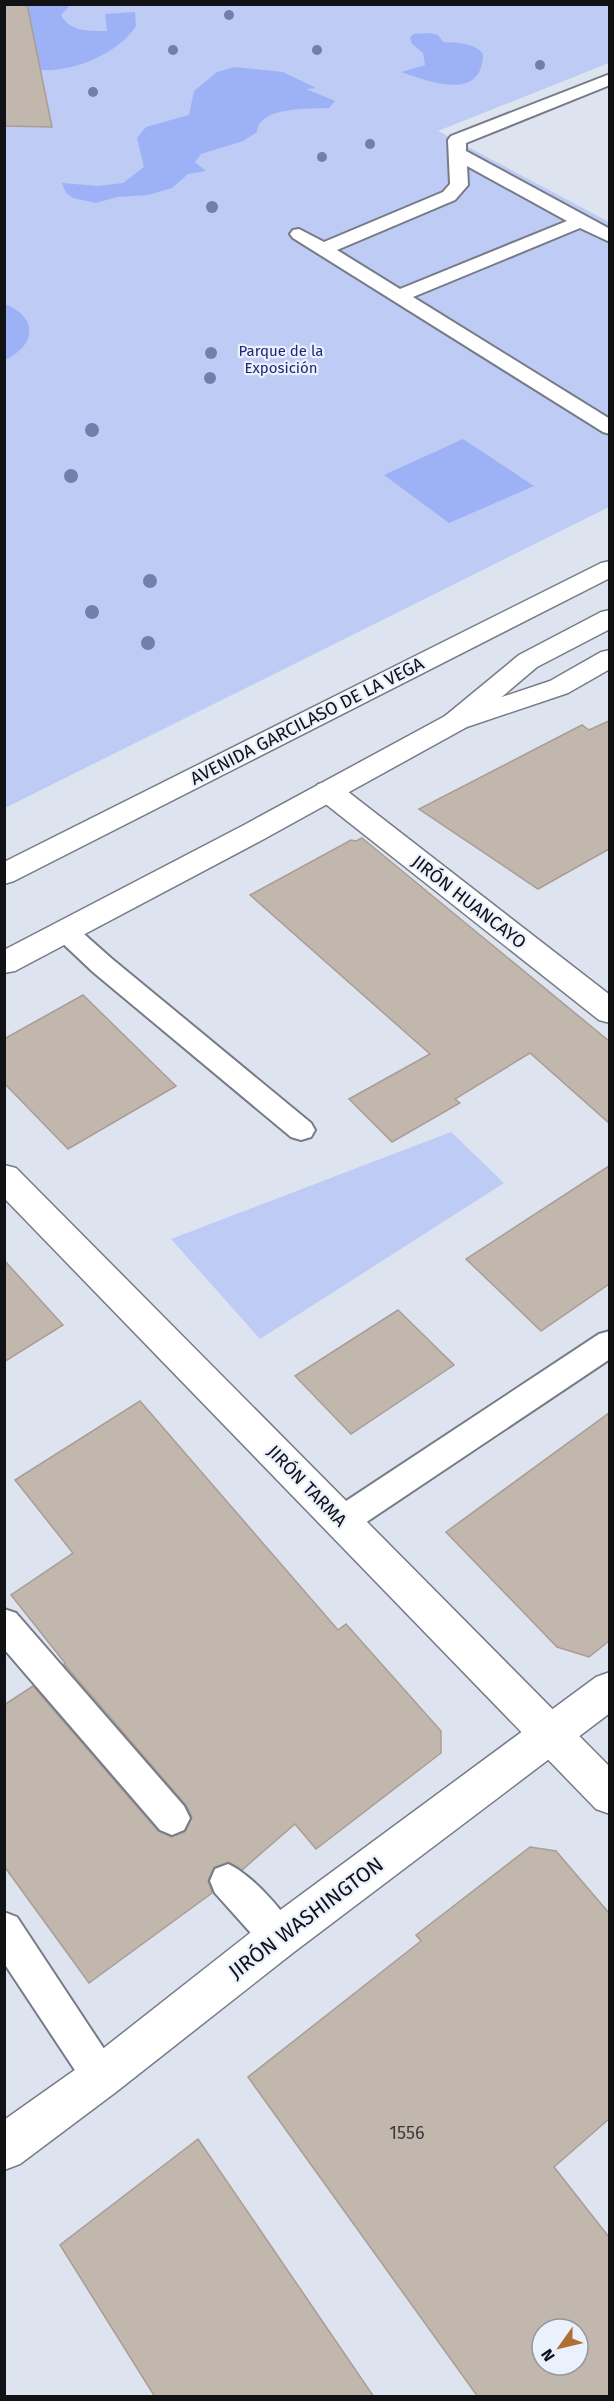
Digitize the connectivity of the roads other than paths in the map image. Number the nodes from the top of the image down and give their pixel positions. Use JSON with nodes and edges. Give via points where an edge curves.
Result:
{"nodes":[{"id":1,"x":609,"y":79,"type":"edge"},
{"id":2,"x":458,"y":154,"type":"junction"},
{"id":3,"x":582,"y":221,"type":"junction"},
{"id":4,"x":299,"y":234,"type":"dead end"},
{"id":5,"x":609,"y":237,"type":"edge"},
{"id":6,"x":323,"y":249,"type":"junction"},
{"id":7,"x":398,"y":296,"type":"junction"},
{"id":8,"x":609,"y":428,"type":"edge"},
{"id":9,"x":609,"y":568,"type":"edge"},
{"id":10,"x":609,"y":618,"type":"edge"},
{"id":11,"x":609,"y":658,"type":"edge"},
{"id":12,"x":456,"y":722,"type":"junction"},
{"id":13,"x":328,"y":791,"type":"junction"},
{"id":14,"x":4,"y":874,"type":"edge"},
{"id":15,"x":66,"y":932,"type":"junction"},
{"id":16,"x":4,"y":963,"type":"edge"},
{"id":17,"x":609,"y":1012,"type":"edge"},
{"id":18,"x":301,"y":1130,"type":"dead end"},
{"id":19,"x":4,"y":1177,"type":"edge"},
{"id":20,"x":609,"y":1343,"type":"edge"},
{"id":21,"x":342,"y":1521,"type":"junction"},
{"id":22,"x":4,"y":1624,"type":"edge"},
{"id":23,"x":609,"y":1690,"type":"edge"},
{"id":24,"x":551,"y":1733,"type":"junction"},
{"id":25,"x":609,"y":1795,"type":"edge"},
{"id":26,"x":172,"y":1818,"type":"dead end"},
{"id":27,"x":228,"y":1881,"type":"dead end"},
{"id":28,"x":4,"y":1930,"type":"edge"},
{"id":29,"x":279,"y":1937,"type":"junction"},
{"id":30,"x":101,"y":2077,"type":"junction"},
{"id":31,"x":4,"y":2148,"type":"edge"}],
"edges":[{"from":1,"to":2,"type":"lane","via":[[458,140]]},
{"from":2,"to":3,"type":"lane"},
{"from":2,"to":6,"type":"lane","via":[[459,185],[449,196]]},
{"from":3,"to":5,"type":"lane"},
{"from":3,"to":7,"type":"lane"},
{"from":4,"to":6,"type":"lane"},
{"from":6,"to":7,"type":"lane"},
{"from":7,"to":8,"type":"lane"},
{"from":9,"to":14,"type":"main road","name":"AVENIDA GARCILASO DE LA VEGA"},
{"from":10,"to":12,"type":"main road","via":[[528,661]]},
{"from":11,"to":12,"type":"main road","via":[[559,687]]},
{"from":12,"to":13,"type":"main road"},
{"from":13,"to":15,"type":"main road"},
{"from":13,"to":17,"type":"main road","name":"JIRÓN HUANCAYO"},
{"from":15,"to":16,"type":"main road"},
{"from":15,"to":18,"type":"lane"},
{"from":19,"to":21,"type":"main road","name":"JIRÓN TARMA"},
{"from":20,"to":21,"type":"lane"},
{"from":21,"to":24,"type":"main road","name":"JIRÓN TARMA"},
{"from":22,"to":26,"type":"lane"},
{"from":23,"to":24,"type":"main road","name":"JIRÓN WASHINGTON"},
{"from":24,"to":25,"type":"main road","name":"JIRÓN TARMA"},
{"from":24,"to":29,"type":"main road","name":"JIRÓN WASHINGTON"},
{"from":27,"to":29,"type":"lane"},
{"from":28,"to":30,"type":"lane"},
{"from":29,"to":30,"type":"main road","name":"JIRÓN WASHINGTON"},
{"from":30,"to":31,"type":"main road","name":"JIRÓN WASHINGTON"}]}
